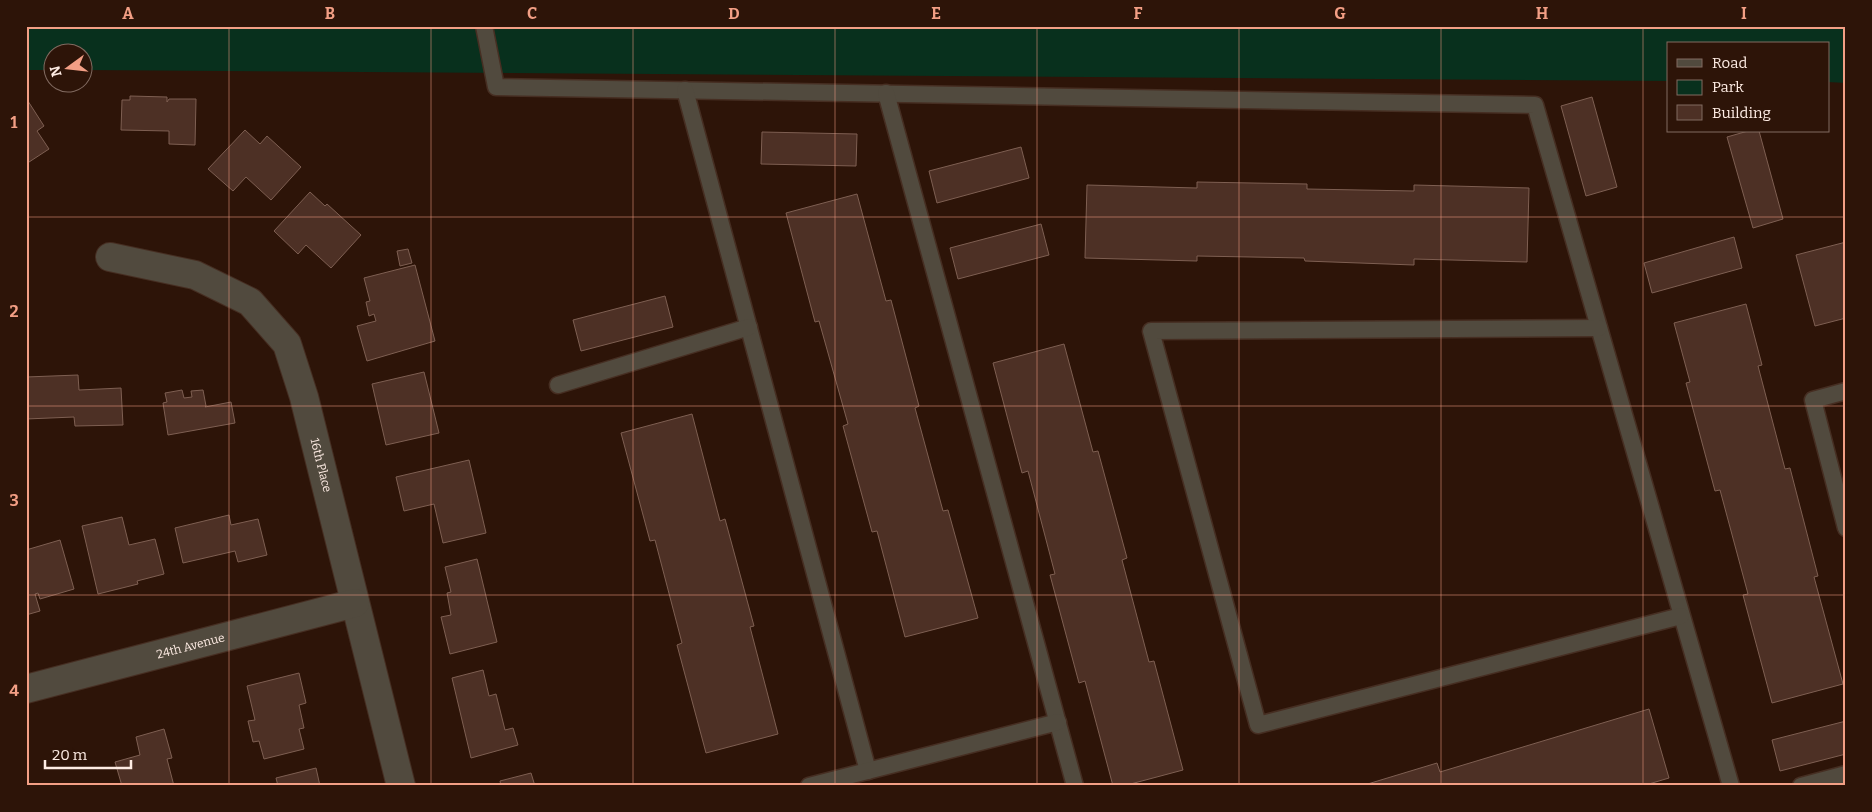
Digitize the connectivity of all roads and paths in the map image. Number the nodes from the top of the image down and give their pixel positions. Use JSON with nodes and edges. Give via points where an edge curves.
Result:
{"nodes":[{"id":1,"x":484,"y":26,"type":"edge"},
{"id":2,"x":685,"y":90,"type":"junction"},
{"id":3,"x":886,"y":93,"type":"junction"},
{"id":4,"x":110,"y":257,"type":"dead end"},
{"id":5,"x":749,"y":327,"type":"junction"},
{"id":6,"x":1599,"y":328,"type":"junction"},
{"id":7,"x":558,"y":385,"type":"dead end"},
{"id":8,"x":1846,"y":391,"type":"edge"},
{"id":9,"x":1846,"y":528,"type":"edge"},
{"id":10,"x":355,"y":603,"type":"junction"},
{"id":11,"x":1681,"y":616,"type":"junction"},
{"id":12,"x":26,"y":689,"type":"edge"},
{"id":13,"x":1058,"y":722,"type":"junction"},
{"id":14,"x":868,"y":770,"type":"junction"},
{"id":15,"x":1846,"y":774,"type":"edge"},
{"id":16,"x":400,"y":786,"type":"edge"},
{"id":17,"x":809,"y":786,"type":"edge"},
{"id":18,"x":1075,"y":786,"type":"edge"},
{"id":19,"x":1731,"y":786,"type":"edge"},
{"id":20,"x":1801,"y":786,"type":"edge"}],
"edges":[{"from":1,"to":2,"type":"lane","via":[[496,86]]},
{"from":2,"to":3,"type":"lane"},
{"from":2,"to":5,"type":"lane"},
{"from":3,"to":6,"type":"lane","via":[[1535,105]]},
{"from":3,"to":13,"type":"lane"},
{"from":4,"to":10,"type":"street","name":"16th Place","via":[[195,275],[250,302],[286,344],[304,397]]},
{"from":5,"to":7,"type":"lane"},
{"from":5,"to":14,"type":"lane"},
{"from":6,"to":11,"type":"lane"},
{"from":6,"to":11,"type":"lane","via":[[1151,331],[1258,725]]},
{"from":8,"to":9,"type":"lane","via":[[1813,400]]},
{"from":10,"to":12,"type":"street","name":"24th Avenue"},
{"from":10,"to":16,"type":"street","name":"16th Place"},
{"from":11,"to":19,"type":"lane"},
{"from":13,"to":14,"type":"lane"},
{"from":13,"to":18,"type":"lane"},
{"from":14,"to":17,"type":"lane"},
{"from":15,"to":20,"type":"lane"}]}
